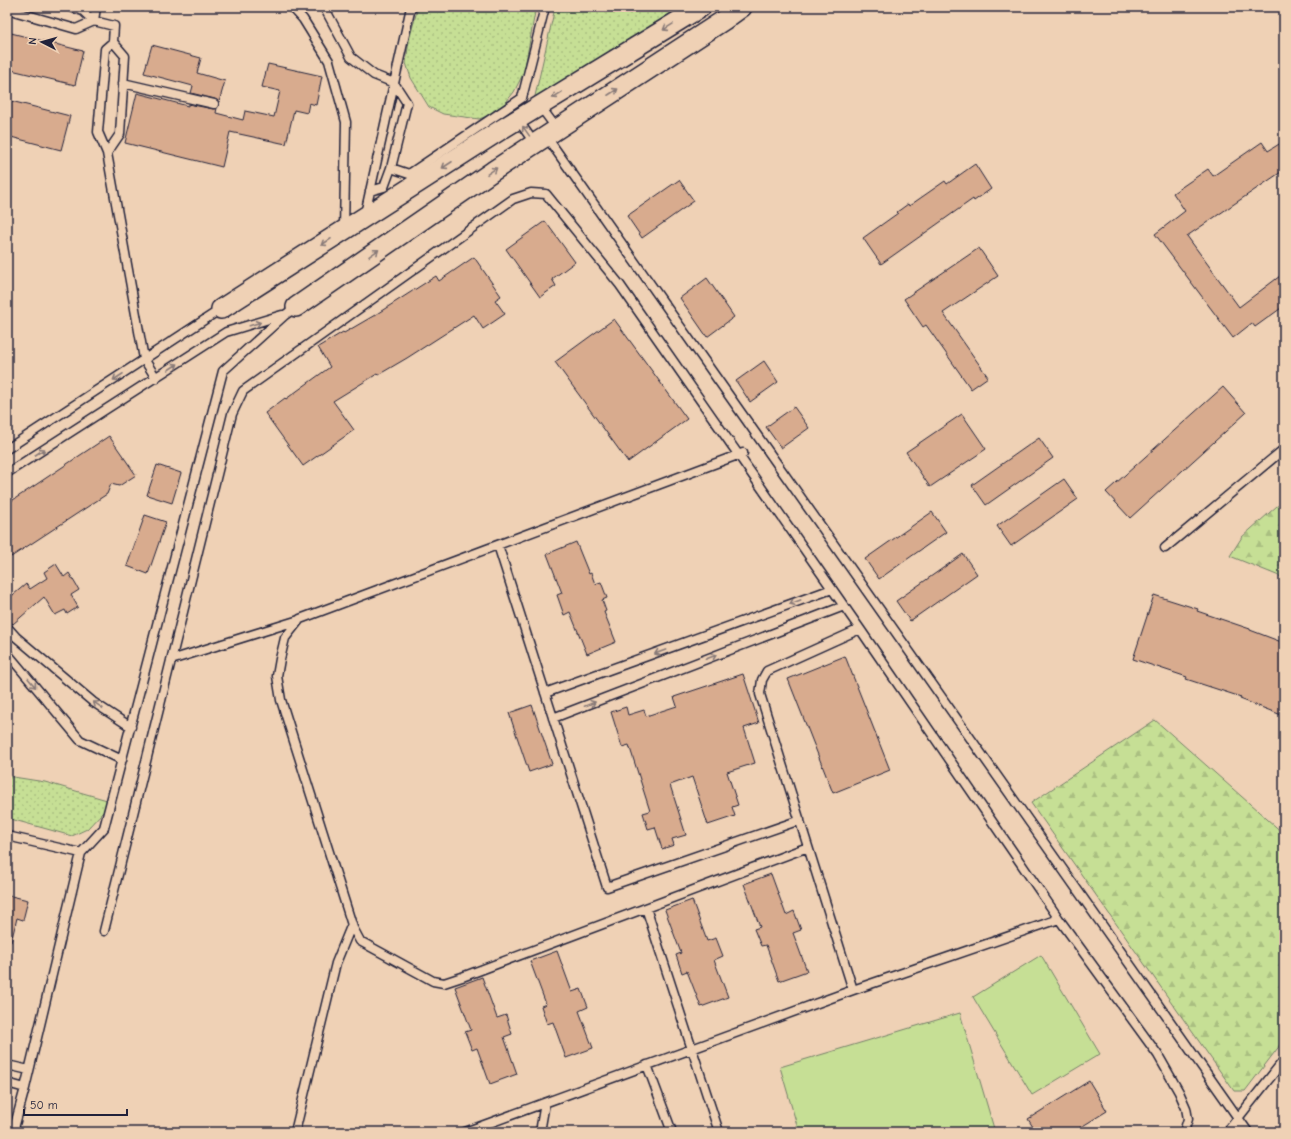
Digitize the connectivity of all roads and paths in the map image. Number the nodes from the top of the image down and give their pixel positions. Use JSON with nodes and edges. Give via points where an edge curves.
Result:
{"nodes":[{"id":1,"x":9,"y":7,"type":"edge"},
{"id":2,"x":70,"y":7,"type":"edge"},
{"id":3,"x":96,"y":7,"type":"edge"},
{"id":4,"x":292,"y":7,"type":"edge"},
{"id":5,"x":324,"y":7,"type":"edge"},
{"id":6,"x":411,"y":7,"type":"edge"},
{"id":7,"x":545,"y":7,"type":"edge"},
{"id":8,"x":701,"y":7,"type":"edge"},
{"id":9,"x":742,"y":7,"type":"edge"},
{"id":10,"x":94,"y":21,"type":"junction"},
{"id":11,"x":113,"y":42,"type":"junction"},
{"id":12,"x":394,"y":83,"type":"junction"},
{"id":13,"x":123,"y":84,"type":"junction"},
{"id":14,"x":214,"y":104,"type":"dead end"},
{"id":15,"x":540,"y":106,"type":"junction"},
{"id":16,"x":518,"y":119,"type":"junction"},
{"id":17,"x":546,"y":136,"type":"junction"},
{"id":18,"x":107,"y":153,"type":"junction"},
{"id":19,"x":391,"y":168,"type":"junction"},
{"id":20,"x":370,"y":191,"type":"junction"},
{"id":21,"x":365,"y":217,"type":"junction"},
{"id":22,"x":344,"y":230,"type":"junction"},
{"id":23,"x":221,"y":309,"type":"joint"},
{"id":24,"x":290,"y":311,"type":"junction"},
{"id":25,"x":144,"y":359,"type":"junction"},
{"id":26,"x":156,"y":378,"type":"junction"},
{"id":27,"x":7,"y":449,"type":"edge"},
{"id":28,"x":1284,"y":449,"type":"edge"},
{"id":29,"x":741,"y":454,"type":"junction"},
{"id":30,"x":7,"y":473,"type":"edge"},
{"id":31,"x":498,"y":545,"type":"junction"},
{"id":32,"x":1165,"y":548,"type":"dead end"},
{"id":33,"x":832,"y":589,"type":"junction"},
{"id":34,"x":844,"y":606,"type":"junction"},
{"id":35,"x":300,"y":619,"type":"junction"},
{"id":36,"x":7,"y":626,"type":"edge"},
{"id":37,"x":860,"y":629,"type":"junction"},
{"id":38,"x":7,"y":653,"type":"edge"},
{"id":39,"x":171,"y":660,"type":"junction"},
{"id":40,"x":545,"y":693,"type":"junction"},
{"id":41,"x":554,"y":718,"type":"junction"},
{"id":42,"x":130,"y":727,"type":"junction"},
{"id":43,"x":122,"y":760,"type":"junction"},
{"id":44,"x":800,"y":820,"type":"junction"},
{"id":45,"x":7,"y":836,"type":"edge"},
{"id":46,"x":808,"y":847,"type":"junction"},
{"id":47,"x":81,"y":853,"type":"junction"},
{"id":48,"x":646,"y":908,"type":"junction"},
{"id":49,"x":1059,"y":919,"type":"junction"},
{"id":50,"x":352,"y":924,"type":"junction"},
{"id":51,"x":104,"y":931,"type":"dead end"},
{"id":52,"x":853,"y":990,"type":"junction"},
{"id":53,"x":692,"y":1048,"type":"junction"},
{"id":54,"x":1284,"y":1060,"type":"edge"},
{"id":55,"x":7,"y":1065,"type":"edge"},
{"id":56,"x":647,"y":1065,"type":"junction"},
{"id":57,"x":29,"y":1070,"type":"junction"},
{"id":58,"x":7,"y":1083,"type":"edge"},
{"id":59,"x":25,"y":1088,"type":"junction"},
{"id":60,"x":545,"y":1102,"type":"junction"},
{"id":61,"x":1238,"y":1118,"type":"junction"},
{"id":62,"x":14,"y":1132,"type":"edge"},
{"id":63,"x":295,"y":1132,"type":"edge"},
{"id":64,"x":465,"y":1132,"type":"edge"},
{"id":65,"x":540,"y":1132,"type":"edge"},
{"id":66,"x":672,"y":1132,"type":"edge"},
{"id":67,"x":719,"y":1132,"type":"edge"},
{"id":68,"x":1184,"y":1132,"type":"edge"},
{"id":69,"x":1227,"y":1132,"type":"edge"},
{"id":70,"x":1237,"y":1132,"type":"edge"},
{"id":71,"x":1248,"y":1132,"type":"edge"}],
"edges":[{"from":1,"to":10,"type":"lane","via":[[10,10],[76,29]]},
{"from":2,"to":10,"type":"lane","via":[[83,11]]},
{"from":3,"to":10,"type":"lane"},
{"from":4,"to":22,"type":"lane","via":[[303,19],[329,61],[346,122]]},
{"from":5,"to":12,"type":"lane","via":[[350,57],[374,76]]},
{"from":6,"to":12,"type":"lane"},
{"from":7,"to":19,"type":"lane","via":[[522,98],[409,174]]},
{"from":8,"to":15,"type":"street","one_way":true},
{"from":17,"to":9,"type":"street","one_way":true},
{"from":10,"to":11,"type":"lane","via":[[114,26]]},
{"from":11,"to":13,"type":"lane","via":[[125,56]]},
{"from":11,"to":18,"type":"lane","via":[[105,49],[98,132]]},
{"from":12,"to":19,"type":"lane","via":[[407,103]]},
{"from":12,"to":20,"type":"lane"},
{"from":13,"to":14,"type":"lane"},
{"from":13,"to":18,"type":"lane","via":[[120,134]]},
{"from":15,"to":16,"type":"street"},
{"from":15,"to":17,"type":"lane"},
{"from":17,"to":16,"type":"lane","one_way":true},
{"from":16,"to":21,"type":"street","one_way":true},
{"from":24,"to":17,"type":"street","one_way":true},
{"from":17,"to":61,"type":"lane"},
{"from":18,"to":25,"type":"lane"},
{"from":19,"to":20,"type":"lane","via":[[384,188]]},
{"from":20,"to":21,"type":"lane"},
{"from":21,"to":22,"type":"street"},
{"from":22,"to":23,"type":"street","one_way":true},
{"from":23,"to":25,"type":"lane"},
{"from":26,"to":24,"type":"lane","one_way":true,"via":[[226,332]]},
{"from":24,"to":42,"type":"lane","via":[[223,371]]},
{"from":25,"to":26,"type":"lane"},
{"from":25,"to":27,"type":"lane","one_way":true},
{"from":30,"to":26,"type":"lane","one_way":true},
{"from":28,"to":32,"type":"lane"},
{"from":29,"to":31,"type":"lane"},
{"from":29,"to":33,"type":"lane"},
{"from":29,"to":39,"type":"lane","via":[[620,285],[546,194],[531,193],[513,199],[243,391],[232,414]]},
{"from":31,"to":35,"type":"lane"},
{"from":31,"to":40,"type":"lane"},
{"from":33,"to":34,"type":"lane"},
{"from":33,"to":40,"type":"lane","one_way":true},
{"from":34,"to":37,"type":"lane"},
{"from":41,"to":34,"type":"lane","one_way":true},
{"from":35,"to":39,"type":"lane"},
{"from":35,"to":50,"type":"lane","via":[[285,638],[277,676],[281,700]]},
{"from":42,"to":36,"type":"lane","one_way":true,"via":[[94,702],[16,637]]},
{"from":37,"to":44,"type":"lane","via":[[767,671],[762,680],[760,694]]},
{"from":37,"to":49,"type":"lane"},
{"from":38,"to":43,"type":"lane","one_way":true,"via":[[80,740]]},
{"from":39,"to":51,"type":"lane"},
{"from":40,"to":41,"type":"lane"},
{"from":41,"to":44,"type":"lane","via":[[608,887]]},
{"from":42,"to":43,"type":"lane"},
{"from":43,"to":47,"type":"lane","via":[[104,828]]},
{"from":44,"to":46,"type":"lane"},
{"from":45,"to":47,"type":"lane"},
{"from":46,"to":48,"type":"lane"},
{"from":46,"to":52,"type":"lane"},
{"from":47,"to":57,"type":"lane"},
{"from":48,"to":50,"type":"lane","via":[[444,983],[433,981],[360,941]]},
{"from":48,"to":53,"type":"lane"},
{"from":49,"to":52,"type":"lane"},
{"from":49,"to":68,"type":"lane","via":[[1162,1061],[1186,1108],[1188,1119]]},
{"from":50,"to":63,"type":"lane","via":[[336,963]]},
{"from":52,"to":53,"type":"lane"},
{"from":53,"to":56,"type":"lane"},
{"from":53,"to":67,"type":"lane"},
{"from":54,"to":61,"type":"lane"},
{"from":55,"to":57,"type":"lane"},
{"from":56,"to":60,"type":"lane"},
{"from":56,"to":66,"type":"lane"},
{"from":57,"to":59,"type":"lane"},
{"from":58,"to":59,"type":"lane"},
{"from":59,"to":62,"type":"lane"},
{"from":60,"to":64,"type":"lane"},
{"from":60,"to":65,"type":"lane"},
{"from":61,"to":69,"type":"lane"},
{"from":61,"to":70,"type":"lane"},
{"from":61,"to":71,"type":"lane"}]}
